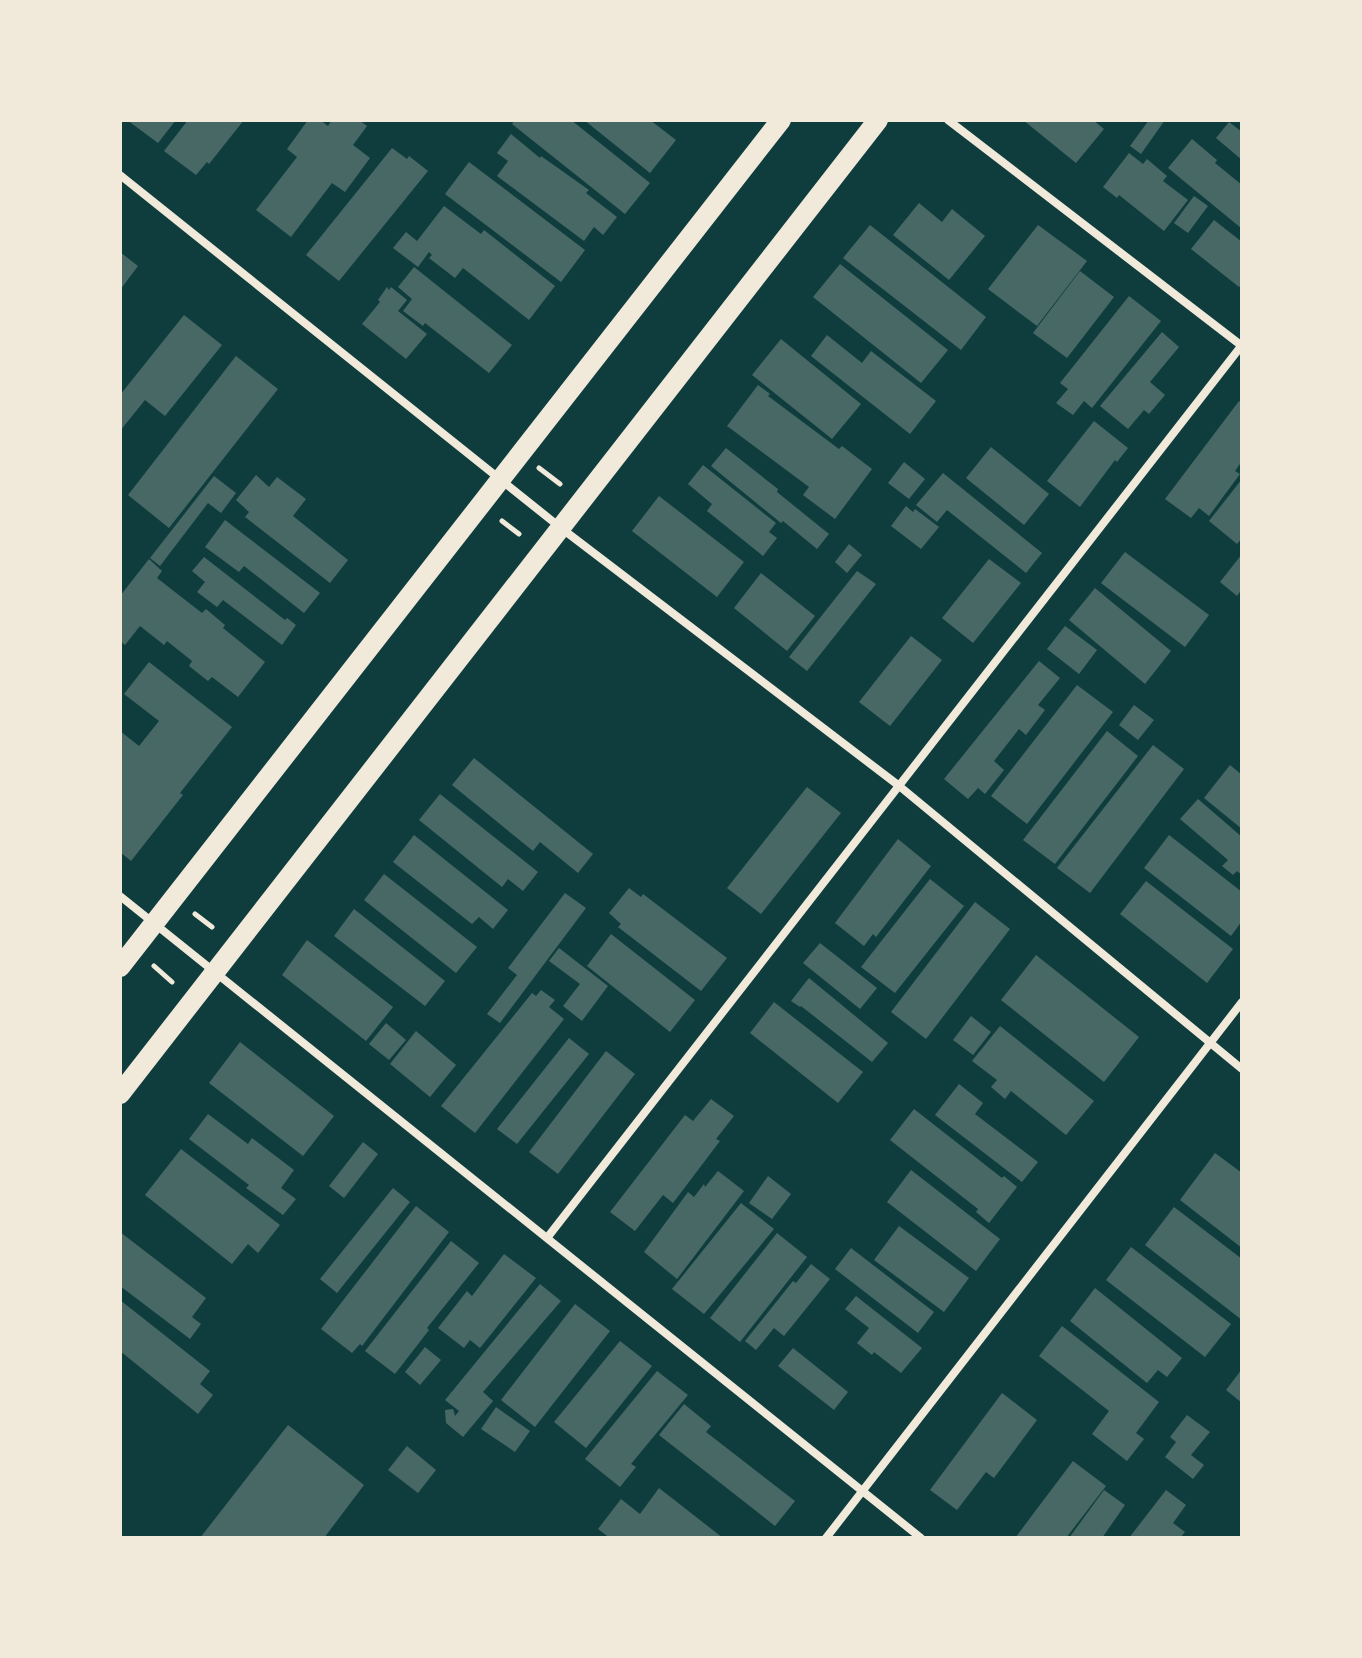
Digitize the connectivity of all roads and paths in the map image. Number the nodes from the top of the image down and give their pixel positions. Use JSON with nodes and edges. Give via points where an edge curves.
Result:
{"nodes":[{"id":1,"x":781,"y":120,"type":"edge"},
{"id":2,"x":878,"y":120,"type":"edge"},
{"id":3,"x":948,"y":120,"type":"edge"},
{"id":4,"x":120,"y":175,"type":"edge"},
{"id":5,"x":1242,"y":345,"type":"edge"},
{"id":6,"x":501,"y":481,"type":"junction"},
{"id":7,"x":492,"y":513,"type":"dead end"},
{"id":8,"x":561,"y":528,"type":"junction"},
{"id":9,"x":519,"y":534,"type":"dead end"},
{"id":10,"x":898,"y":785,"type":"junction"},
{"id":11,"x":120,"y":896,"type":"edge"},
{"id":12,"x":188,"y":908,"type":"dead end"},
{"id":13,"x":155,"y":924,"type":"junction"},
{"id":14,"x":212,"y":927,"type":"dead end"},
{"id":15,"x":147,"y":960,"type":"dead end"},
{"id":16,"x":120,"y":967,"type":"edge"},
{"id":17,"x":215,"y":972,"type":"junction"},
{"id":18,"x":172,"y":982,"type":"dead end"},
{"id":19,"x":1242,"y":1002,"type":"edge"},
{"id":20,"x":1209,"y":1044,"type":"junction"},
{"id":21,"x":1242,"y":1069,"type":"edge"},
{"id":22,"x":120,"y":1094,"type":"edge"},
{"id":23,"x":547,"y":1238,"type":"junction"},
{"id":24,"x":862,"y":1492,"type":"junction"},
{"id":25,"x":826,"y":1538,"type":"edge"},
{"id":26,"x":921,"y":1538,"type":"edge"}],
"edges":[{"from":1,"to":6,"type":"main road"},
{"from":2,"to":8,"type":"main road"},
{"from":3,"to":5,"type":"street"},
{"from":4,"to":6,"type":"street"},
{"from":5,"to":10,"type":"street"},
{"from":6,"to":8,"type":"street"},
{"from":6,"to":13,"type":"main road"},
{"from":7,"to":9,"type":"path"},
{"from":8,"to":10,"type":"street"},
{"from":8,"to":17,"type":"main road"},
{"from":10,"to":20,"type":"street"},
{"from":10,"to":23,"type":"street"},
{"from":11,"to":13,"type":"street"},
{"from":12,"to":14,"type":"path"},
{"from":13,"to":16,"type":"main road"},
{"from":13,"to":17,"type":"street"},
{"from":15,"to":18,"type":"path"},
{"from":17,"to":22,"type":"main road"},
{"from":17,"to":23,"type":"street"},
{"from":19,"to":20,"type":"street"},
{"from":20,"to":21,"type":"street"},
{"from":20,"to":24,"type":"street"},
{"from":23,"to":24,"type":"street"},
{"from":24,"to":25,"type":"street"},
{"from":24,"to":26,"type":"street"}]}
